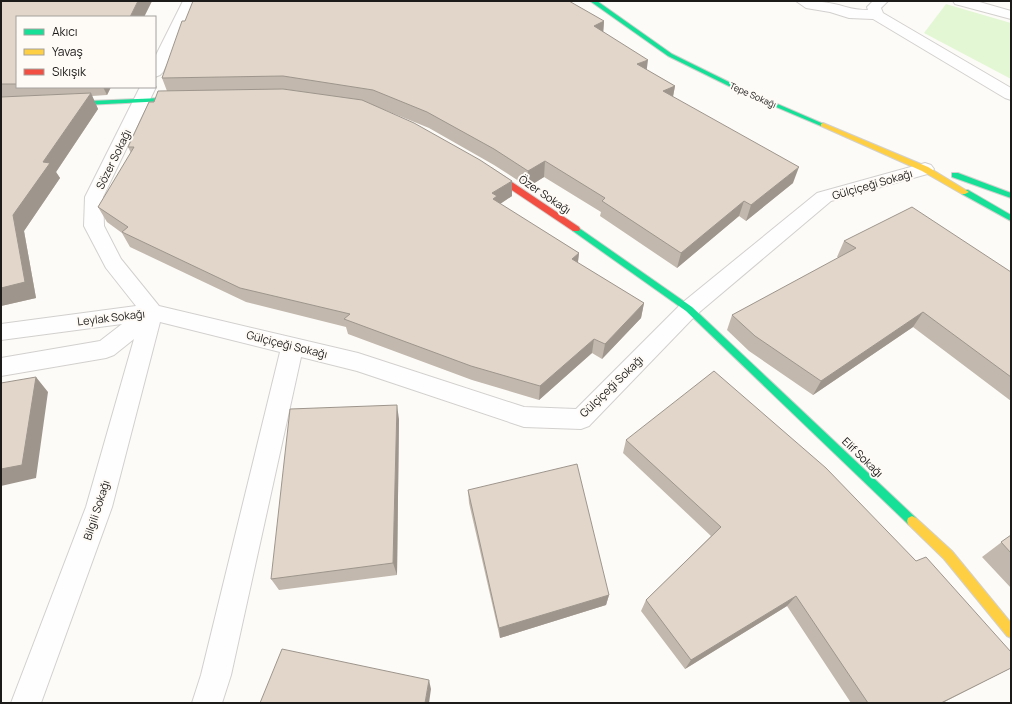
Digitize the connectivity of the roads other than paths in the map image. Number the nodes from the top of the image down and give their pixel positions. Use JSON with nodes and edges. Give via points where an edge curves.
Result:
{"nodes":[{"id":1,"x":190,"y":1,"type":"edge"},
{"id":2,"x":593,"y":1,"type":"edge"},
{"id":3,"x":803,"y":1,"type":"edge"},
{"id":4,"x":960,"y":1,"type":"edge"},
{"id":5,"x":878,"y":8,"type":"edge"},
{"id":6,"x":1011,"y":15,"type":"edge"},
{"id":7,"x":156,"y":70,"type":"edge"},
{"id":8,"x":145,"y":93,"type":"edge"},
{"id":9,"x":1011,"y":95,"type":"edge"},
{"id":10,"x":195,"y":99,"type":"edge"},
{"id":11,"x":56,"y":104,"type":"edge"},
{"id":12,"x":480,"y":166,"type":"edge"},
{"id":13,"x":925,"y":169,"type":"junction"},
{"id":14,"x":1011,"y":196,"type":"edge"},
{"id":15,"x":1011,"y":218,"type":"edge"},
{"id":16,"x":689,"y":309,"type":"junction"},
{"id":17,"x":152,"y":312,"type":"junction"},
{"id":18,"x":1,"y":332,"type":"edge"},
{"id":19,"x":293,"y":345,"type":"junction"},
{"id":20,"x":1,"y":367,"type":"edge"},
{"id":21,"x":1011,"y":632,"type":"edge"},
{"id":22,"x":26,"y":703,"type":"edge"},
{"id":23,"x":207,"y":703,"type":"edge"}],
"edges":[{"from":1,"to":7,"type":"street"},
{"from":2,"to":13,"type":"street","name":"Tepe Sokağı","via":[[677,58],[743,91]]},
{"from":3,"to":5,"type":"street","via":[[850,14]]},
{"from":4,"to":6,"type":"street"},
{"from":5,"to":9,"type":"street"},
{"from":8,"to":10,"type":"street"},
{"from":8,"to":11,"type":"street"},
{"from":8,"to":17,"type":"street","name":"Sözer Sokağı","via":[[94,197],[94,226],[113,262]]},
{"from":12,"to":16,"type":"street","name":"Özer Sokağı","via":[[556,215]]},
{"from":13,"to":14,"type":"street","via":[[961,177]]},
{"from":13,"to":15,"type":"street"},
{"from":13,"to":16,"type":"street","name":"Gülçiçeği Sokağı","via":[[824,197]]},
{"from":16,"to":19,"type":"street","name":"Gülçiçeği Sokağı","via":[[581,419],[524,417],[358,362]]},
{"from":16,"to":21,"type":"street","name":"Elif Sokağı","via":[[948,555]]},
{"from":17,"to":18,"type":"street","name":"Leylak Sokağı"},
{"from":17,"to":19,"type":"street","name":"Gülçiçeği Sokağı"},
{"from":17,"to":20,"type":"street","name":"Leylak Sokağı","via":[[106,349]]},
{"from":17,"to":22,"type":"street","name":"Bilgili Sokağı","via":[[99,507]]},
{"from":19,"to":23,"type":"street"}]}
